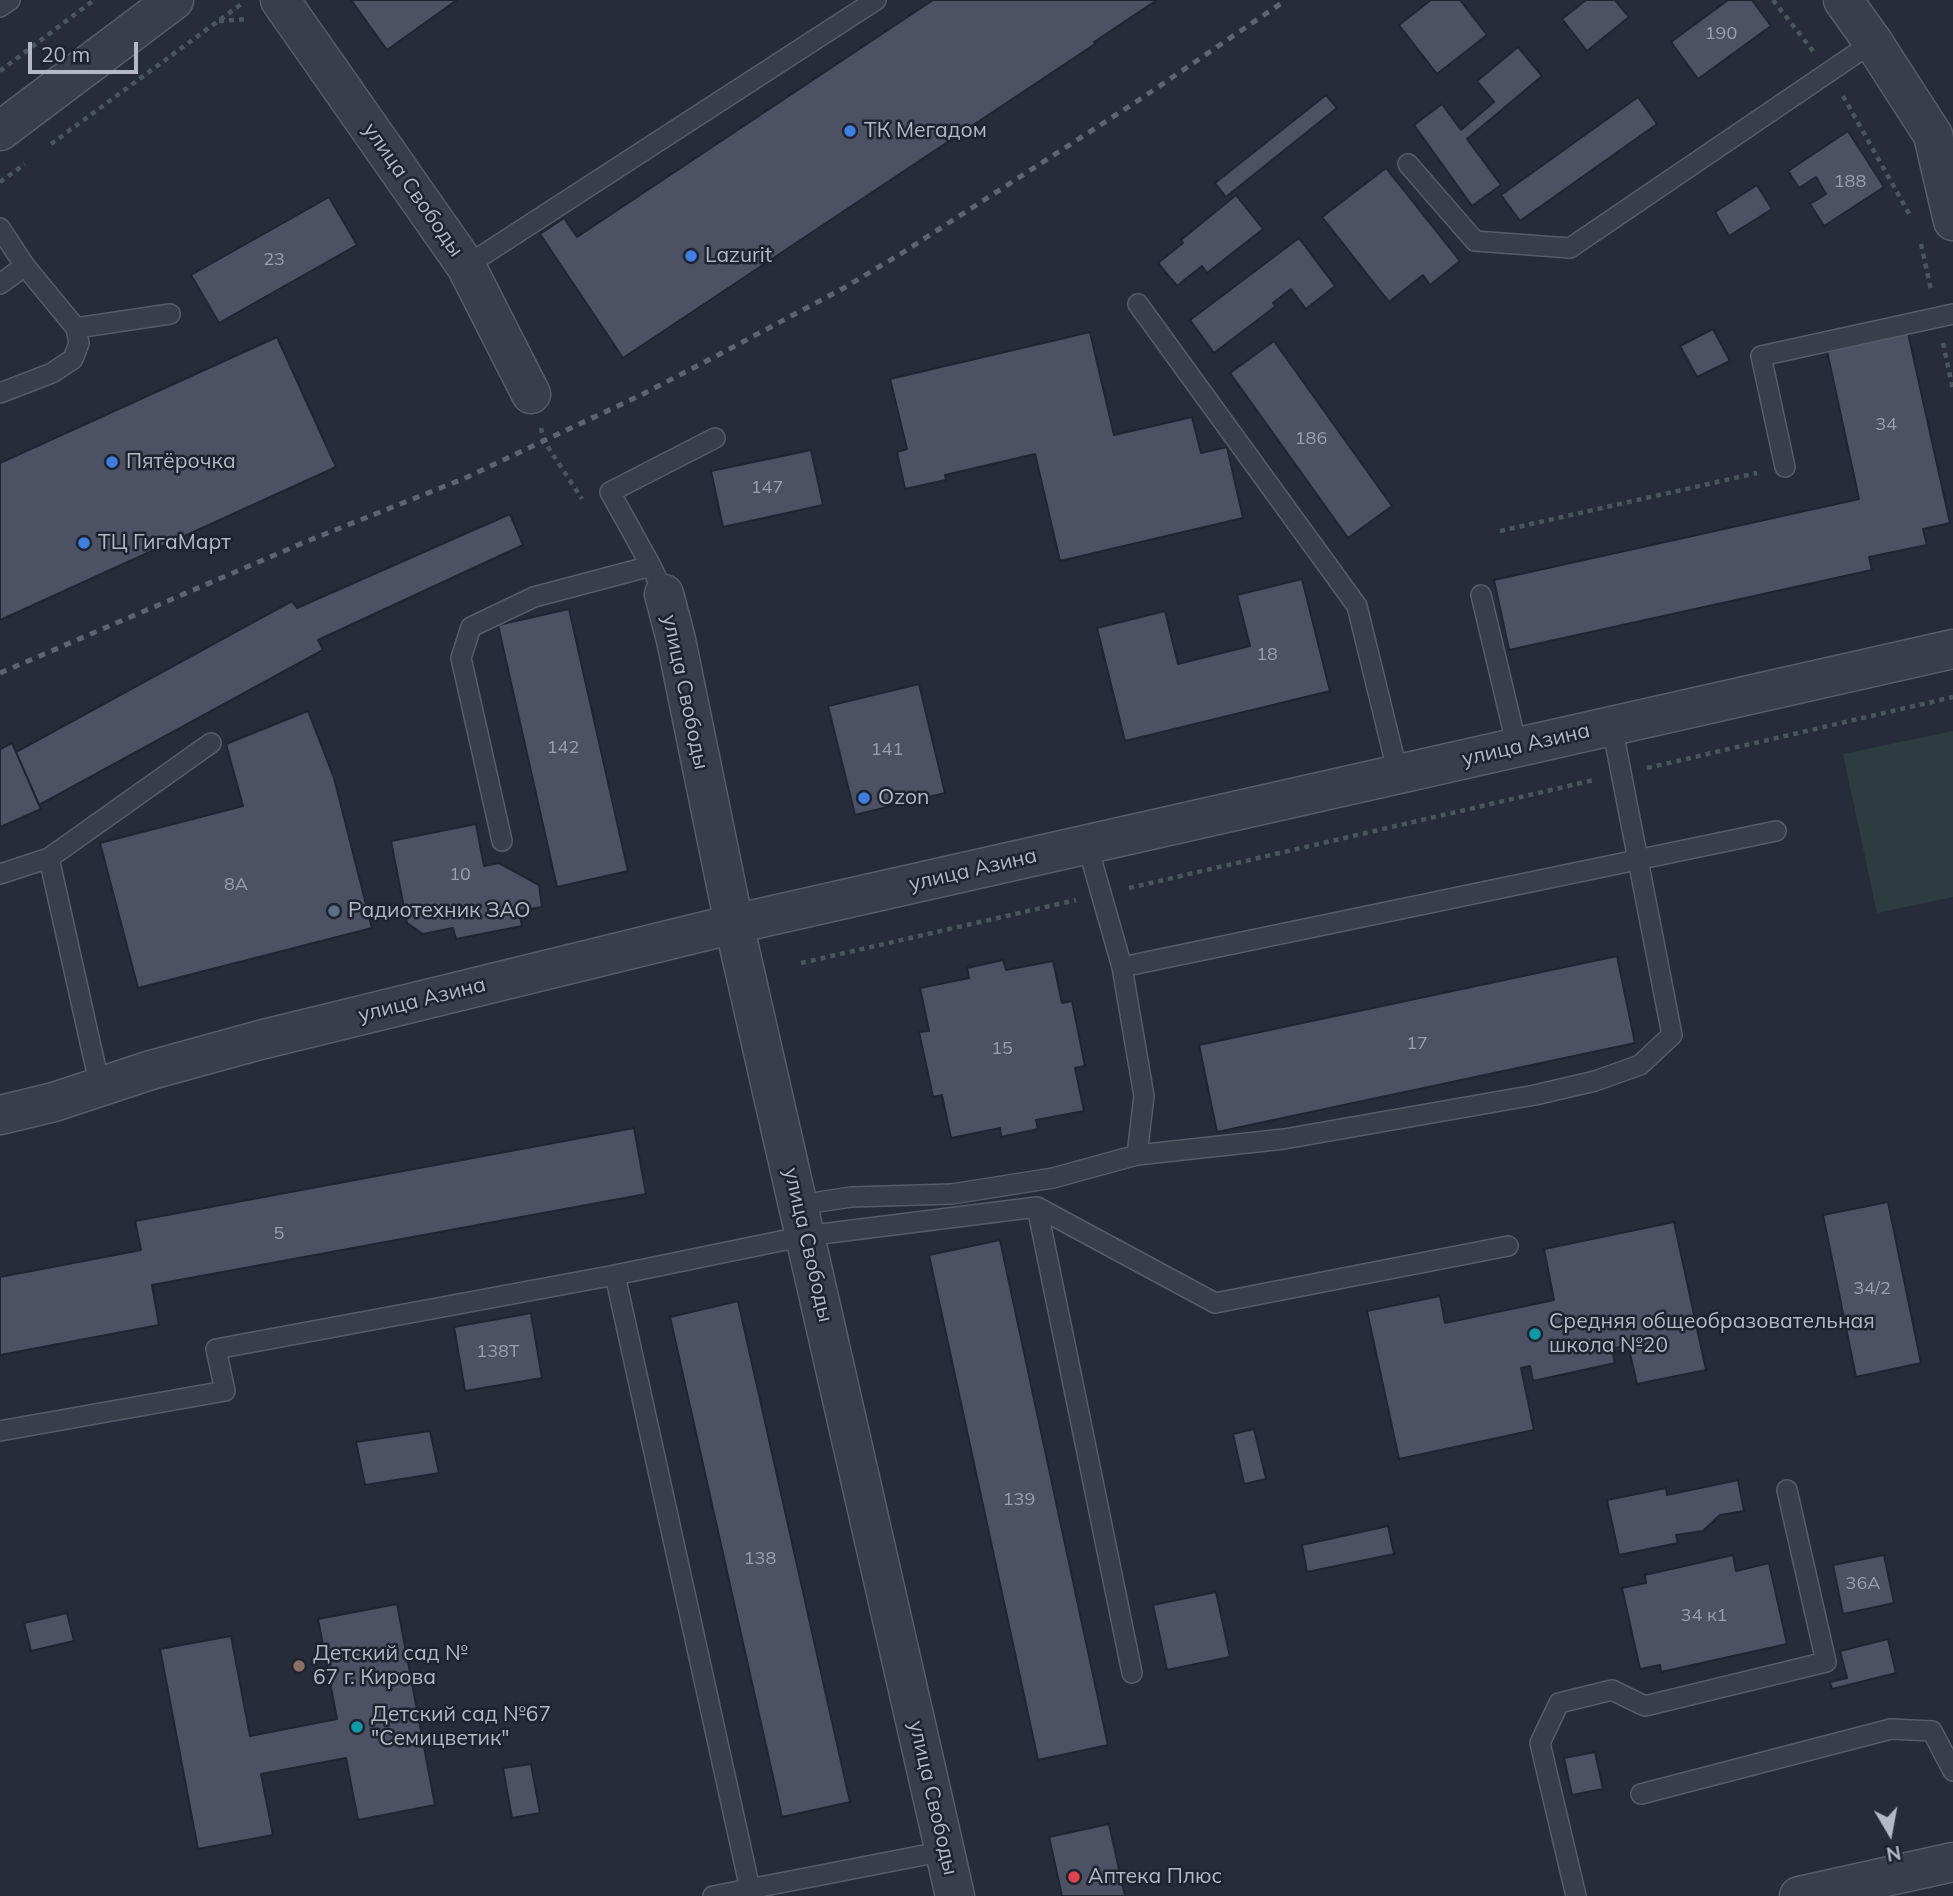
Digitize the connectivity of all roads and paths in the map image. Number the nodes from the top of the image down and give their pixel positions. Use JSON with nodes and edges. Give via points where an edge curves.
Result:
{"nodes":[{"id":1,"x":10,"y":0,"type":"edge"},
{"id":2,"x":94,"y":0,"type":"edge"},
{"id":3,"x":174,"y":0,"type":"edge"},
{"id":4,"x":247,"y":0,"type":"edge"},
{"id":5,"x":280,"y":0,"type":"edge"},
{"id":6,"x":876,"y":0,"type":"edge"},
{"id":7,"x":1773,"y":0,"type":"edge"},
{"id":8,"x":1843,"y":0,"type":"edge"},
{"id":9,"x":0,"y":8,"type":"edge"},
{"id":10,"x":1873,"y":41,"type":"junction"},
{"id":11,"x":0,"y":71,"type":"edge"},
{"id":12,"x":1828,"y":72,"type":"junction"},
{"id":13,"x":0,"y":131,"type":"edge"},
{"id":14,"x":44,"y":150,"type":"dead end"},
{"id":15,"x":33,"y":158,"type":"dead end"},
{"id":16,"x":1408,"y":164,"type":"dead end"},
{"id":17,"x":0,"y":182,"type":"edge"},
{"id":18,"x":1912,"y":219,"type":"dead end"},
{"id":19,"x":1953,"y":222,"type":"edge"},
{"id":20,"x":0,"y":228,"type":"edge"},
{"id":21,"x":1921,"y":243,"type":"dead end"},
{"id":22,"x":25,"y":266,"type":"junction"},
{"id":23,"x":466,"y":266,"type":"junction"},
{"id":24,"x":0,"y":284,"type":"edge"},
{"id":25,"x":1138,"y":304,"type":"dead end"},
{"id":26,"x":170,"y":314,"type":"dead end"},
{"id":27,"x":1945,"y":316,"type":"edge"},
{"id":28,"x":76,"y":328,"type":"junction"},
{"id":29,"x":1953,"y":390,"type":"edge"},
{"id":30,"x":0,"y":393,"type":"edge"},
{"id":31,"x":531,"y":394,"type":"joint"},
{"id":32,"x":715,"y":438,"type":"dead end"},
{"id":33,"x":1785,"y":467,"type":"joint"},
{"id":34,"x":587,"y":506,"type":"dead end"},
{"id":35,"x":1500,"y":531,"type":"dead end"},
{"id":36,"x":657,"y":580,"type":"junction"},
{"id":37,"x":1481,"y":595,"type":"dead end"},
{"id":38,"x":1953,"y":649,"type":"edge"},
{"id":39,"x":1953,"y":697,"type":"edge"},
{"id":40,"x":1612,"y":726,"type":"junction"},
{"id":41,"x":211,"y":743,"type":"dead end"},
{"id":42,"x":1517,"y":747,"type":"junction"},
{"id":43,"x":1398,"y":774,"type":"junction"},
{"id":44,"x":1622,"y":774,"type":"junction"},
{"id":45,"x":1776,"y":831,"type":"dead end"},
{"id":46,"x":502,"y":841,"type":"dead end"},
{"id":47,"x":1087,"y":844,"type":"junction"},
{"id":48,"x":49,"y":858,"type":"junction"},
{"id":49,"x":1639,"y":859,"type":"junction"},
{"id":50,"x":0,"y":874,"type":"edge"},
{"id":51,"x":1102,"y":894,"type":"junction"},
{"id":52,"x":734,"y":924,"type":"junction"},
{"id":53,"x":801,"y":963,"type":"dead end"},
{"id":54,"x":1122,"y":967,"type":"junction"},
{"id":55,"x":100,"y":1087,"type":"junction"},
{"id":56,"x":0,"y":1115,"type":"edge"},
{"id":57,"x":1137,"y":1155,"type":"junction"},
{"id":58,"x":1037,"y":1207,"type":"junction"},
{"id":59,"x":802,"y":1221,"type":"junction"},
{"id":60,"x":1508,"y":1246,"type":"dead end"},
{"id":61,"x":615,"y":1275,"type":"junction"},
{"id":62,"x":0,"y":1431,"type":"edge"},
{"id":63,"x":1787,"y":1490,"type":"dead end"},
{"id":64,"x":1132,"y":1673,"type":"dead end"},
{"id":65,"x":1953,"y":1771,"type":"edge"},
{"id":66,"x":1641,"y":1794,"type":"dead end"},
{"id":67,"x":945,"y":1851,"type":"junction"},
{"id":68,"x":1953,"y":1862,"type":"edge"},
{"id":69,"x":750,"y":1889,"type":"junction"},
{"id":70,"x":713,"y":1896,"type":"edge"},
{"id":71,"x":956,"y":1896,"type":"edge"},
{"id":72,"x":1576,"y":1896,"type":"edge"},
{"id":73,"x":1799,"y":1896,"type":"edge"}],
"edges":[{"from":1,"to":9,"type":"lane"},
{"from":2,"to":11,"type":"path"},
{"from":3,"to":13,"type":"street"},
{"from":4,"to":14,"type":"path"},
{"from":5,"to":23,"type":"street","name":"улица Свободы"},
{"from":6,"to":23,"type":"lane"},
{"from":7,"to":12,"type":"path"},
{"from":8,"to":10,"type":"street"},
{"from":10,"to":12,"type":"lane"},
{"from":10,"to":19,"type":"street","via":[[1933,135]]},
{"from":12,"to":16,"type":"lane","via":[[1570,248],[1475,241]]},
{"from":12,"to":18,"type":"path"},
{"from":15,"to":17,"type":"path"},
{"from":20,"to":22,"type":"lane"},
{"from":21,"to":27,"type":"path"},
{"from":22,"to":24,"type":"lane"},
{"from":22,"to":28,"type":"lane"},
{"from":23,"to":31,"type":"street","name":"улица Свободы"},
{"from":25,"to":43,"type":"lane","via":[[1357,606]]},
{"from":26,"to":28,"type":"lane"},
{"from":27,"to":29,"type":"path"},
{"from":27,"to":33,"type":"lane","via":[[1761,356]]},
{"from":28,"to":30,"type":"lane","via":[[79,343],[73,359],[52,373]]},
{"from":31,"to":34,"type":"path","via":[[544,441]]},
{"from":32,"to":36,"type":"lane","via":[[610,492]]},
{"from":33,"to":35,"type":"path"},
{"from":36,"to":46,"type":"lane","via":[[534,597],[471,627],[461,658]]},
{"from":36,"to":52,"type":"street","name":"улица Свободы","via":[[676,640]]},
{"from":37,"to":42,"type":"lane"},
{"from":38,"to":40,"type":"street","name":"улица Азина"},
{"from":39,"to":44,"type":"path"},
{"from":40,"to":42,"type":"street","name":"улица Азина"},
{"from":40,"to":44,"type":"lane"},
{"from":41,"to":48,"type":"lane"},
{"from":42,"to":43,"type":"street","name":"улица Азина"},
{"from":43,"to":47,"type":"street","name":"улица Азина"},
{"from":44,"to":49,"type":"lane"},
{"from":44,"to":51,"type":"path"},
{"from":45,"to":49,"type":"lane"},
{"from":47,"to":51,"type":"lane"},
{"from":47,"to":52,"type":"street","name":"улица Азина"},
{"from":48,"to":50,"type":"lane"},
{"from":48,"to":55,"type":"lane"},
{"from":49,"to":54,"type":"lane"},
{"from":49,"to":57,"type":"lane","via":[[1672,1035],[1640,1065],[1595,1082],[1535,1095],[1284,1139]]},
{"from":51,"to":53,"type":"path"},
{"from":51,"to":54,"type":"lane"},
{"from":52,"to":55,"type":"street","name":"улица Азина","via":[[260,1040]]},
{"from":52,"to":59,"type":"street","name":"улица Свободы"},
{"from":54,"to":57,"type":"lane","via":[[1144,1096]]},
{"from":55,"to":56,"type":"street","name":"улица Азина"},
{"from":57,"to":59,"type":"lane","via":[[1053,1178],[952,1194],[851,1197]]},
{"from":58,"to":59,"type":"lane"},
{"from":58,"to":60,"type":"lane","via":[[1215,1303]]},
{"from":58,"to":64,"type":"lane"},
{"from":59,"to":61,"type":"lane"},
{"from":59,"to":67,"type":"street","name":"улица Свободы"},
{"from":61,"to":62,"type":"lane","via":[[216,1349],[225,1391]]},
{"from":61,"to":69,"type":"lane"},
{"from":63,"to":72,"type":"lane","via":[[1826,1662],[1645,1706],[1612,1690],[1559,1703],[1540,1743]]},
{"from":65,"to":66,"type":"lane","via":[[1932,1731],[1891,1729]]},
{"from":67,"to":69,"type":"lane"},
{"from":67,"to":71,"type":"street","name":"улица Свободы"},
{"from":68,"to":73,"type":"street"},
{"from":69,"to":70,"type":"lane"}]}
